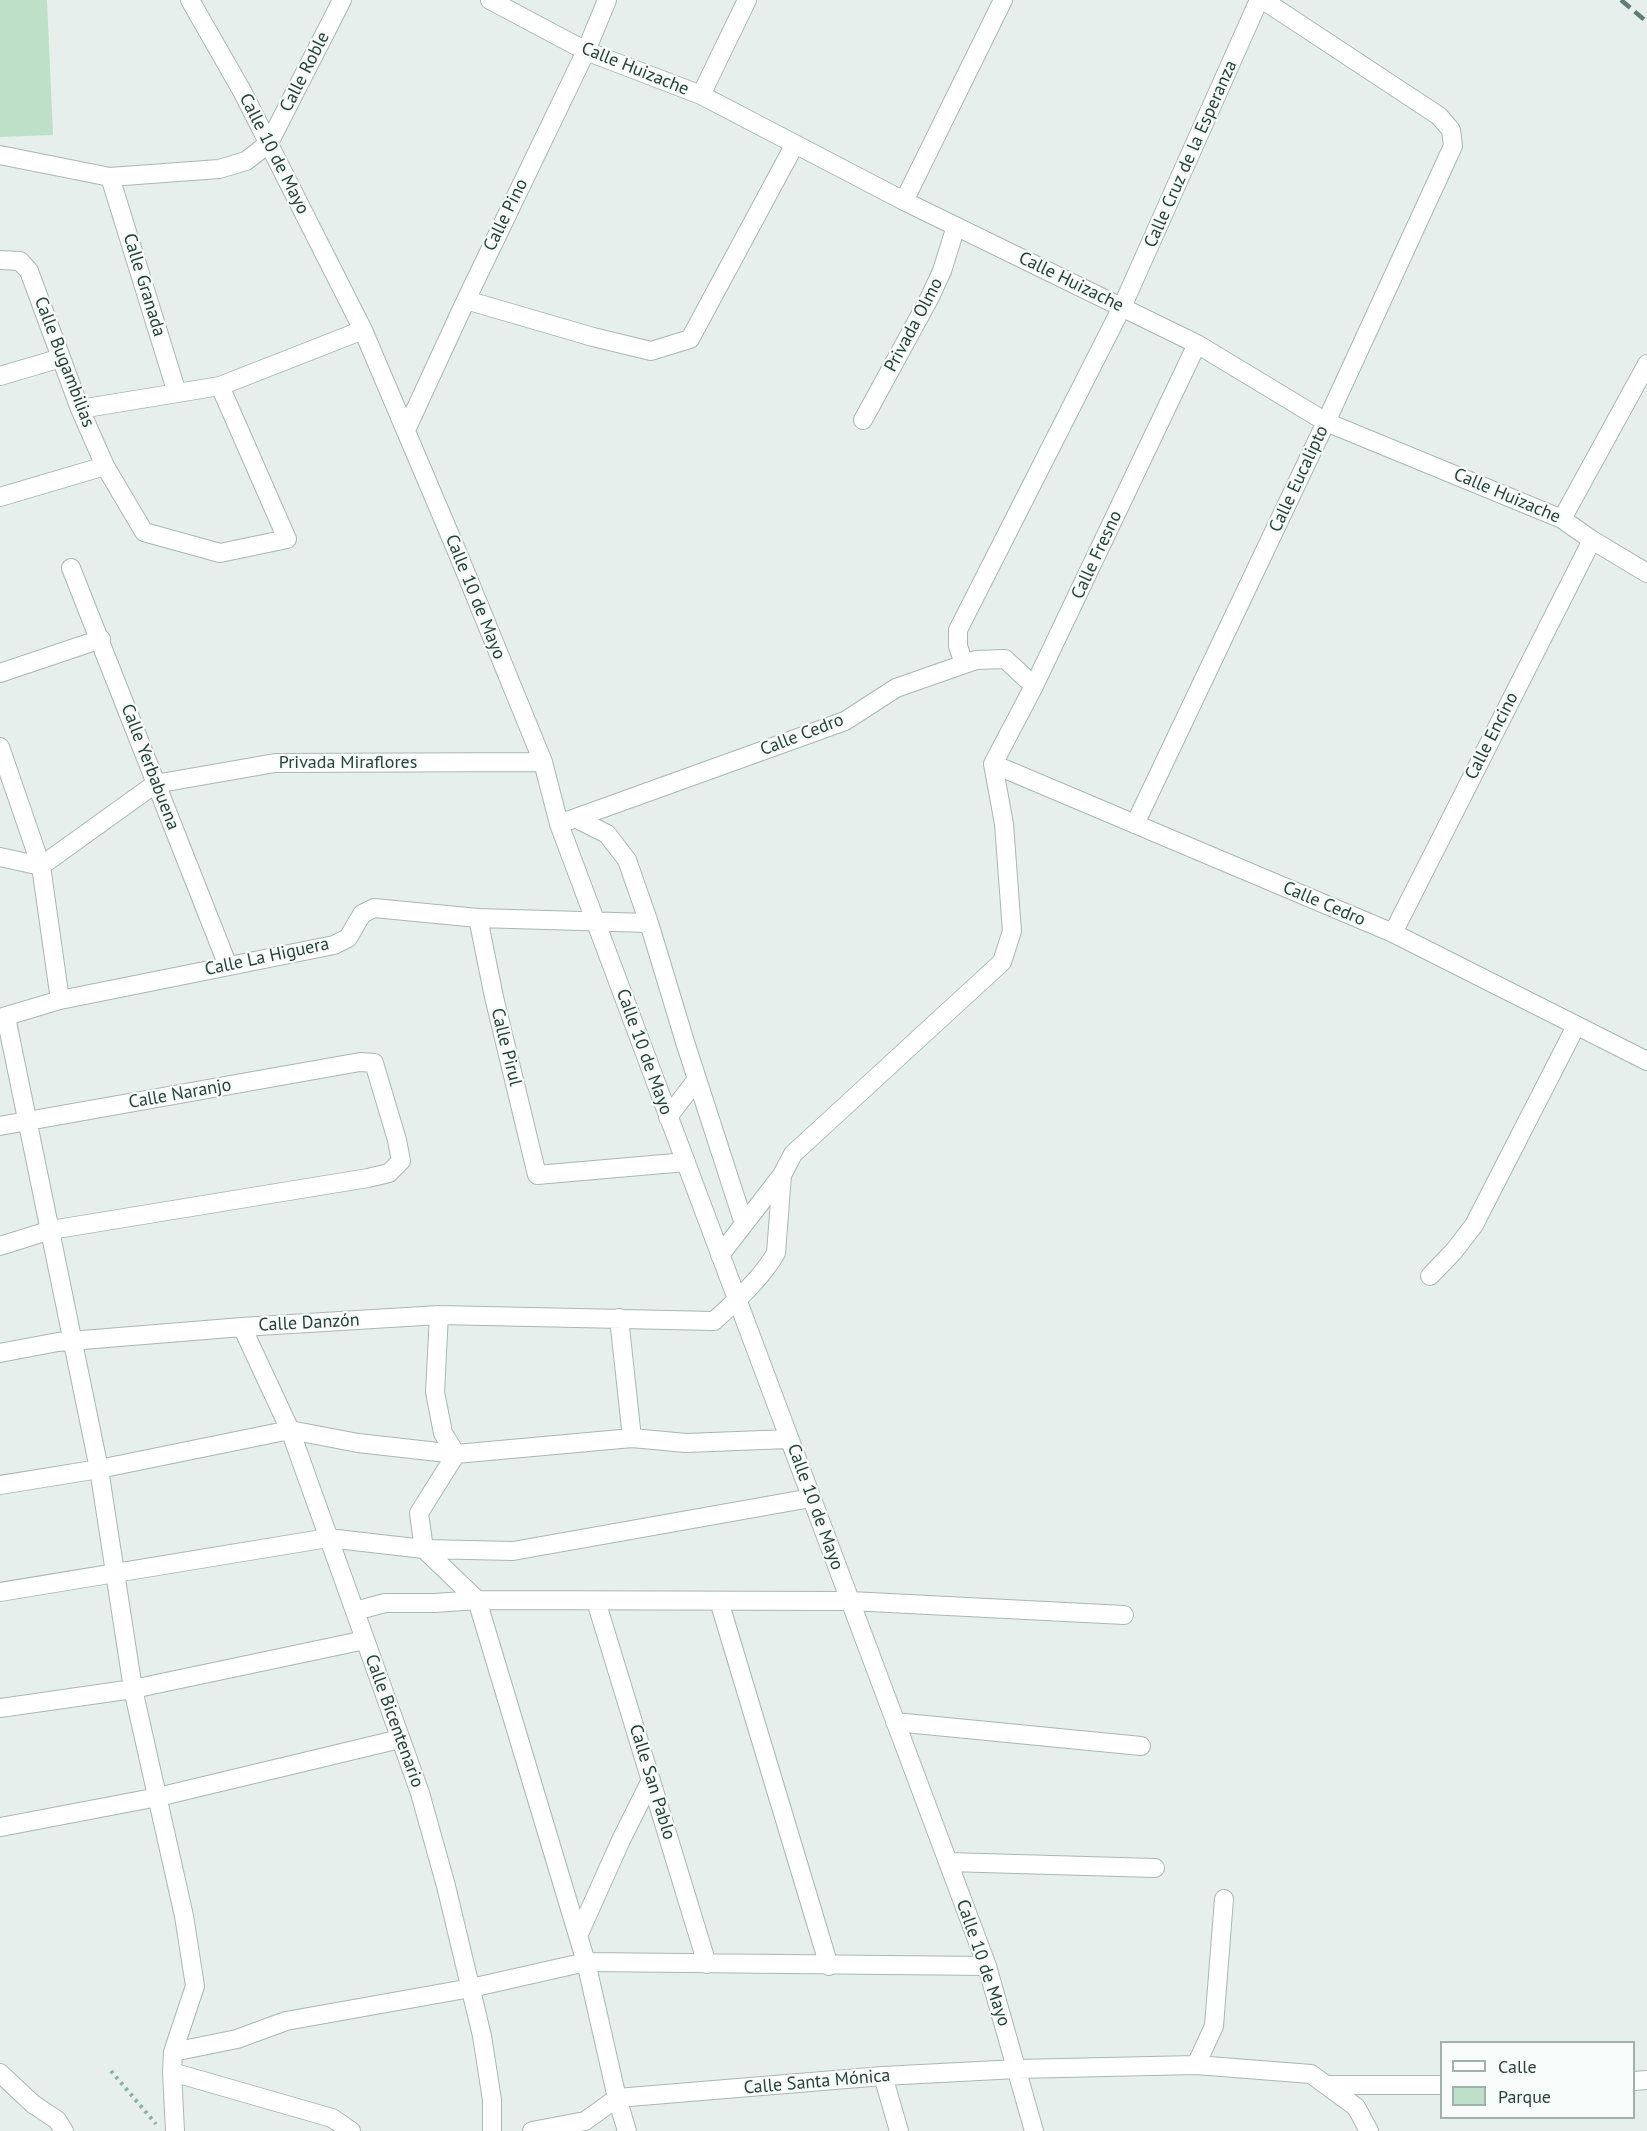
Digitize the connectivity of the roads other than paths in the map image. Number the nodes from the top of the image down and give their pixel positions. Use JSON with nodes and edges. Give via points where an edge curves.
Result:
{"nodes":[{"id":1,"x":190,"y":0,"type":"edge"},
{"id":2,"x":342,"y":0,"type":"edge"},
{"id":3,"x":490,"y":0,"type":"edge"},
{"id":4,"x":607,"y":0,"type":"edge"},
{"id":5,"x":747,"y":0,"type":"edge"},
{"id":6,"x":1003,"y":0,"type":"edge"},
{"id":7,"x":1261,"y":0,"type":"edge"},
{"id":8,"x":585,"y":51,"type":"junction"},
{"id":9,"x":701,"y":96,"type":"junction"},
{"id":10,"x":269,"y":143,"type":"junction"},
{"id":11,"x":795,"y":144,"type":"junction"},
{"id":12,"x":0,"y":155,"type":"edge"},
{"id":13,"x":110,"y":177,"type":"junction"},
{"id":14,"x":904,"y":201,"type":"junction"},
{"id":15,"x":956,"y":226,"type":"junction"},
{"id":16,"x":0,"y":260,"type":"edge"},
{"id":17,"x":466,"y":300,"type":"junction"},
{"id":18,"x":1122,"y":307,"type":"junction"},
{"id":19,"x":363,"y":330,"type":"junction"},
{"id":20,"x":1197,"y":344,"type":"junction"},
{"id":21,"x":61,"y":358,"type":"junction"},
{"id":22,"x":1647,"y":364,"type":"edge"},
{"id":23,"x":0,"y":376,"type":"edge"},
{"id":24,"x":220,"y":386,"type":"junction"},
{"id":25,"x":177,"y":393,"type":"junction"},
{"id":26,"x":80,"y":409,"type":"junction"},
{"id":27,"x":863,"y":420,"type":"dead end"},
{"id":28,"x":1326,"y":422,"type":"junction"},
{"id":29,"x":406,"y":430,"type":"junction"},
{"id":30,"x":105,"y":466,"type":"junction"},
{"id":31,"x":0,"y":497,"type":"edge"},
{"id":32,"x":1562,"y":519,"type":"junction"},
{"id":33,"x":1592,"y":540,"type":"junction"},
{"id":34,"x":71,"y":568,"type":"dead end"},
{"id":35,"x":1647,"y":573,"type":"edge"},
{"id":36,"x":101,"y":639,"type":"junction"},
{"id":37,"x":964,"y":664,"type":"junction"},
{"id":38,"x":0,"y":673,"type":"edge"},
{"id":39,"x":1034,"y":686,"type":"junction"},
{"id":40,"x":0,"y":747,"type":"edge"},
{"id":41,"x":543,"y":762,"type":"junction"},
{"id":42,"x":993,"y":764,"type":"junction"},
{"id":43,"x":155,"y":784,"type":"junction"},
{"id":44,"x":567,"y":821,"type":"junction"},
{"id":45,"x":1134,"y":824,"type":"junction"},
{"id":46,"x":0,"y":857,"type":"edge"},
{"id":47,"x":41,"y":866,"type":"junction"},
{"id":48,"x":478,"y":918,"type":"junction"},
{"id":49,"x":595,"y":921,"type":"junction"},
{"id":50,"x":648,"y":923,"type":"junction"},
{"id":51,"x":1393,"y":933,"type":"junction"},
{"id":52,"x":228,"y":966,"type":"junction"},
{"id":53,"x":60,"y":1000,"type":"junction"},
{"id":54,"x":3,"y":1018,"type":"edge"},
{"id":55,"x":1576,"y":1026,"type":"junction"},
{"id":56,"x":1647,"y":1061,"type":"edge"},
{"id":57,"x":696,"y":1079,"type":"junction"},
{"id":58,"x":668,"y":1117,"type":"junction"},
{"id":59,"x":27,"y":1121,"type":"junction"},
{"id":60,"x":0,"y":1126,"type":"edge"},
{"id":61,"x":686,"y":1162,"type":"junction"},
{"id":62,"x":782,"y":1175,"type":"junction"},
{"id":63,"x":744,"y":1224,"type":"junction"},
{"id":64,"x":51,"y":1230,"type":"junction"},
{"id":65,"x":0,"y":1246,"type":"edge"},
{"id":66,"x":720,"y":1255,"type":"junction"},
{"id":67,"x":1430,"y":1276,"type":"dead end"},
{"id":68,"x":737,"y":1300,"type":"junction"},
{"id":69,"x":439,"y":1315,"type":"junction"},
{"id":70,"x":619,"y":1317,"type":"junction"},
{"id":71,"x":242,"y":1327,"type":"junction"},
{"id":72,"x":72,"y":1341,"type":"junction"},
{"id":73,"x":0,"y":1353,"type":"edge"},
{"id":74,"x":290,"y":1430,"type":"junction"},
{"id":75,"x":632,"y":1438,"type":"junction"},
{"id":76,"x":789,"y":1439,"type":"junction"},
{"id":77,"x":456,"y":1454,"type":"junction"},
{"id":78,"x":99,"y":1469,"type":"junction"},
{"id":79,"x":0,"y":1485,"type":"edge"},
{"id":80,"x":811,"y":1498,"type":"junction"},
{"id":81,"x":328,"y":1538,"type":"junction"},
{"id":82,"x":424,"y":1549,"type":"junction"},
{"id":83,"x":116,"y":1573,"type":"junction"},
{"id":84,"x":0,"y":1592,"type":"edge"},
{"id":85,"x":477,"y":1600,"type":"junction"},
{"id":86,"x":596,"y":1601,"type":"junction"},
{"id":87,"x":719,"y":1601,"type":"junction"},
{"id":88,"x":850,"y":1601,"type":"junction"},
{"id":89,"x":355,"y":1611,"type":"junction"},
{"id":90,"x":1124,"y":1615,"type":"dead end"},
{"id":91,"x":365,"y":1640,"type":"junction"},
{"id":92,"x":133,"y":1689,"type":"junction"},
{"id":93,"x":0,"y":1708,"type":"edge"},
{"id":94,"x":895,"y":1722,"type":"junction"},
{"id":95,"x":400,"y":1739,"type":"junction"},
{"id":96,"x":1141,"y":1746,"type":"dead end"},
{"id":97,"x":651,"y":1780,"type":"junction"},
{"id":98,"x":158,"y":1797,"type":"junction"},
{"id":99,"x":1,"y":1827,"type":"edge"},
{"id":100,"x":948,"y":1862,"type":"junction"},
{"id":101,"x":1155,"y":1868,"type":"dead end"},
{"id":102,"x":1224,"y":1899,"type":"dead end"},
{"id":103,"x":578,"y":1936,"type":"junction"},
{"id":104,"x":586,"y":1962,"type":"junction"},
{"id":105,"x":707,"y":1964,"type":"junction"},
{"id":106,"x":829,"y":1966,"type":"junction"},
{"id":107,"x":987,"y":1966,"type":"junction"},
{"id":108,"x":471,"y":1988,"type":"junction"},
{"id":109,"x":173,"y":2052,"type":"junction"},
{"id":110,"x":1196,"y":2065,"type":"junction"},
{"id":111,"x":1017,"y":2068,"type":"junction"},
{"id":112,"x":172,"y":2072,"type":"junction"},
{"id":113,"x":0,"y":2073,"type":"edge"},
{"id":114,"x":883,"y":2076,"type":"junction"},
{"id":115,"x":1326,"y":2085,"type":"junction"},
{"id":116,"x":1440,"y":2085,"type":"edge"},
{"id":117,"x":617,"y":2098,"type":"junction"},
{"id":118,"x":64,"y":2131,"type":"edge"},
{"id":119,"x":175,"y":2131,"type":"edge"},
{"id":120,"x":351,"y":2131,"type":"edge"},
{"id":121,"x":492,"y":2131,"type":"edge"},
{"id":122,"x":532,"y":2131,"type":"edge"},
{"id":123,"x":627,"y":2131,"type":"edge"},
{"id":124,"x":899,"y":2131,"type":"edge"},
{"id":125,"x":1034,"y":2131,"type":"edge"},
{"id":126,"x":1369,"y":2131,"type":"edge"}],
"edges":[{"from":1,"to":10,"type":"street","name":"Calle 10 de Mayo"},
{"from":2,"to":10,"type":"street","name":"Calle Roble"},
{"from":3,"to":8,"type":"street","name":"Calle Huizache"},
{"from":4,"to":8,"type":"street","name":"Calle Pino"},
{"from":5,"to":9,"type":"street"},
{"from":6,"to":14,"type":"street"},
{"from":7,"to":18,"type":"street","name":"Calle Cruz de la Esperanza"},
{"from":7,"to":28,"type":"street","name":"Calle Eucalipto","via":[[1439,116],[1451,130],[1453,146]]},
{"from":8,"to":9,"type":"street","name":"Calle Huizache"},
{"from":8,"to":17,"type":"street","name":"Calle Pino"},
{"from":9,"to":11,"type":"street","name":"Calle Huizache"},
{"from":10,"to":13,"type":"street","via":[[246,161],[219,169]]},
{"from":10,"to":19,"type":"street","name":"Calle 10 de Mayo"},
{"from":11,"to":14,"type":"street","name":"Calle Huizache"},
{"from":11,"to":17,"type":"street","via":[[690,339],[651,351]]},
{"from":12,"to":13,"type":"street"},
{"from":13,"to":25,"type":"street","name":"Calle Granada"},
{"from":14,"to":15,"type":"street","name":"Calle Huizache"},
{"from":15,"to":18,"type":"street","name":"Calle Huizache"},
{"from":15,"to":27,"type":"street","name":"Privada Olmo","via":[[929,299]]},
{"from":16,"to":21,"type":"street","name":"Calle Bugambilias","via":[[20,261],[29,270]]},
{"from":17,"to":29,"type":"street","name":"Calle Pino"},
{"from":18,"to":20,"type":"street","name":"Calle Huizache"},
{"from":18,"to":37,"type":"street","name":"Calle Cruz de la Esperanza","via":[[958,630]]},
{"from":19,"to":24,"type":"street"},
{"from":19,"to":29,"type":"street","name":"Calle 10 de Mayo"},
{"from":20,"to":28,"type":"street","name":"Calle Huizache"},
{"from":20,"to":39,"type":"street","name":"Calle Fresno"},
{"from":21,"to":23,"type":"street"},
{"from":21,"to":26,"type":"street","name":"Calle Bugambilias"},
{"from":22,"to":32,"type":"street"},
{"from":24,"to":25,"type":"street"},
{"from":24,"to":30,"type":"street","name":"Calle Bugambilias","via":[[287,539],[220,553],[144,532]]},
{"from":25,"to":26,"type":"street"},
{"from":26,"to":30,"type":"street","name":"Calle Bugambilias"},
{"from":28,"to":32,"type":"street","name":"Calle Huizache"},
{"from":28,"to":45,"type":"street","name":"Calle Eucalipto"},
{"from":29,"to":41,"type":"street","name":"Calle 10 de Mayo"},
{"from":30,"to":31,"type":"street"},
{"from":32,"to":33,"type":"street","name":"Calle Huizache"},
{"from":33,"to":35,"type":"street","name":"Calle Huizache"},
{"from":33,"to":51,"type":"street","name":"Calle Encino"},
{"from":34,"to":36,"type":"street","name":"Calle Yerbabuena"},
{"from":36,"to":38,"type":"street"},
{"from":36,"to":43,"type":"street","name":"Calle Yerbabuena"},
{"from":37,"to":39,"type":"street","name":"Calle Cedro","via":[[1005,659]]},
{"from":37,"to":44,"type":"street","name":"Calle Cedro","via":[[896,688],[844,721]]},
{"from":39,"to":42,"type":"street","name":"Calle Fresno"},
{"from":40,"to":47,"type":"street"},
{"from":41,"to":43,"type":"street","name":"Privada Miraflores","via":[[275,763]]},
{"from":41,"to":44,"type":"street","name":"Calle 10 de Mayo"},
{"from":42,"to":45,"type":"street","name":"Calle Cedro"},
{"from":42,"to":62,"type":"street","via":[[1004,824],[1012,931],[1002,962],[793,1154]]},
{"from":43,"to":47,"type":"street"},
{"from":43,"to":52,"type":"street","name":"Calle Yerbabuena"},
{"from":44,"to":49,"type":"street","name":"Calle 10 de Mayo"},
{"from":44,"to":50,"type":"street","via":[[607,834],[627,860]]},
{"from":45,"to":51,"type":"street","name":"Calle Cedro"},
{"from":46,"to":47,"type":"street"},
{"from":47,"to":53,"type":"street"},
{"from":48,"to":49,"type":"street","name":"Calle La Higuera"},
{"from":48,"to":52,"type":"street","name":"Calle La Higuera","via":[[374,908],[362,914],[348,938],[334,945]]},
{"from":48,"to":61,"type":"street","name":"Calle Pirul","via":[[537,1175]]},
{"from":49,"to":50,"type":"street","name":"Calle La Higuera"},
{"from":49,"to":58,"type":"street","name":"Calle 10 de Mayo"},
{"from":50,"to":57,"type":"street"},
{"from":51,"to":55,"type":"street","name":"Calle Cedro"},
{"from":52,"to":53,"type":"street","name":"Calle La Higuera"},
{"from":53,"to":54,"type":"street","name":"Calle La Higuera"},
{"from":54,"to":59,"type":"street"},
{"from":55,"to":56,"type":"street","name":"Calle Cedro"},
{"from":55,"to":67,"type":"street","via":[[1474,1225]]},
{"from":57,"to":58,"type":"street"},
{"from":57,"to":63,"type":"street"},
{"from":58,"to":61,"type":"street","name":"Calle 10 de Mayo"},
{"from":59,"to":60,"type":"street","name":"Calle Naranjo"},
{"from":59,"to":64,"type":"street"},
{"from":59,"to":64,"type":"street","name":"Calle Naranjo","via":[[360,1062],[374,1063],[397,1140],[401,1161],[389,1173]]},
{"from":61,"to":66,"type":"street","name":"Calle 10 de Mayo"},
{"from":62,"to":63,"type":"street"},
{"from":62,"to":68,"type":"street","name":"Calle Danzón","via":[[776,1253]]},
{"from":63,"to":66,"type":"street"},
{"from":64,"to":65,"type":"street"},
{"from":64,"to":72,"type":"street"},
{"from":66,"to":68,"type":"street","name":"Calle 10 de Mayo"},
{"from":68,"to":70,"type":"street","name":"Calle Danzón","via":[[714,1321]]},
{"from":68,"to":76,"type":"street","name":"Calle 10 de Mayo"},
{"from":69,"to":70,"type":"street","name":"Calle Danzón"},
{"from":69,"to":71,"type":"street","name":"Calle Danzón"},
{"from":69,"to":77,"type":"street","via":[[435,1392],[444,1433]]},
{"from":70,"to":75,"type":"street"},
{"from":71,"to":72,"type":"street","name":"Calle Danzón"},
{"from":71,"to":74,"type":"street","name":"Calle Bicentenario"},
{"from":72,"to":73,"type":"street","name":"Calle Danzón"},
{"from":72,"to":78,"type":"street"},
{"from":74,"to":77,"type":"street","via":[[358,1443]]},
{"from":74,"to":78,"type":"street"},
{"from":74,"to":81,"type":"street","name":"Calle Bicentenario"},
{"from":75,"to":76,"type":"street","via":[[686,1443]]},
{"from":75,"to":77,"type":"street"},
{"from":76,"to":80,"type":"street","name":"Calle 10 de Mayo"},
{"from":77,"to":82,"type":"street","via":[[419,1513]]},
{"from":78,"to":79,"type":"street"},
{"from":78,"to":83,"type":"street"},
{"from":80,"to":82,"type":"street","via":[[513,1551]]},
{"from":80,"to":88,"type":"street","name":"Calle 10 de Mayo"},
{"from":81,"to":82,"type":"street"},
{"from":81,"to":83,"type":"street"},
{"from":81,"to":89,"type":"street","name":"Calle Bicentenario"},
{"from":82,"to":85,"type":"street"},
{"from":83,"to":84,"type":"street"},
{"from":83,"to":92,"type":"street"},
{"from":85,"to":86,"type":"street"},
{"from":85,"to":89,"type":"street","via":[[385,1603]]},
{"from":85,"to":103,"type":"street"},
{"from":86,"to":87,"type":"street"},
{"from":86,"to":97,"type":"street","name":"Calle San Pablo"},
{"from":87,"to":88,"type":"street"},
{"from":87,"to":106,"type":"street"},
{"from":88,"to":90,"type":"street"},
{"from":88,"to":94,"type":"street","name":"Calle 10 de Mayo"},
{"from":89,"to":91,"type":"street","name":"Calle Bicentenario"},
{"from":91,"to":92,"type":"street"},
{"from":91,"to":95,"type":"street","name":"Calle Bicentenario"},
{"from":92,"to":93,"type":"street"},
{"from":92,"to":98,"type":"street"},
{"from":94,"to":96,"type":"street"},
{"from":94,"to":100,"type":"street","name":"Calle 10 de Mayo"},
{"from":95,"to":98,"type":"street"},
{"from":95,"to":108,"type":"street","name":"Calle Bicentenario","via":[[420,1793]]},
{"from":97,"to":103,"type":"street"},
{"from":97,"to":105,"type":"street","name":"Calle San Pablo"},
{"from":98,"to":99,"type":"street"},
{"from":98,"to":109,"type":"street","via":[[195,1986]]},
{"from":100,"to":101,"type":"street"},
{"from":100,"to":107,"type":"street","name":"Calle 10 de Mayo"},
{"from":102,"to":110,"type":"street","via":[[1214,2026]]},
{"from":103,"to":104,"type":"street"},
{"from":104,"to":105,"type":"street"},
{"from":104,"to":108,"type":"street"},
{"from":104,"to":117,"type":"street"},
{"from":105,"to":106,"type":"street"},
{"from":106,"to":107,"type":"street"},
{"from":107,"to":111,"type":"street","name":"Calle 10 de Mayo"},
{"from":108,"to":109,"type":"street","via":[[286,2021],[237,2039]]},
{"from":108,"to":121,"type":"street","name":"Calle Bicentenario","via":[[491,2089]]},
{"from":109,"to":112,"type":"street"},
{"from":110,"to":111,"type":"street","name":"Calle Santa Mónica"},
{"from":110,"to":115,"type":"street","name":"Calle Santa Mónica","via":[[1311,2074]]},
{"from":111,"to":114,"type":"street","name":"Calle Santa Mónica"},
{"from":111,"to":125,"type":"street","name":"Calle 10 de Mayo"},
{"from":112,"to":119,"type":"street"},
{"from":112,"to":120,"type":"street","via":[[332,2118]]},
{"from":113,"to":118,"type":"street","via":[[57,2120]]},
{"from":114,"to":117,"type":"street","name":"Calle Santa Mónica"},
{"from":114,"to":124,"type":"street"},
{"from":115,"to":116,"type":"street"},
{"from":115,"to":126,"type":"street","via":[[1356,2107]]},
{"from":117,"to":122,"type":"street","via":[[585,2121]]},
{"from":117,"to":123,"type":"street"}]}
